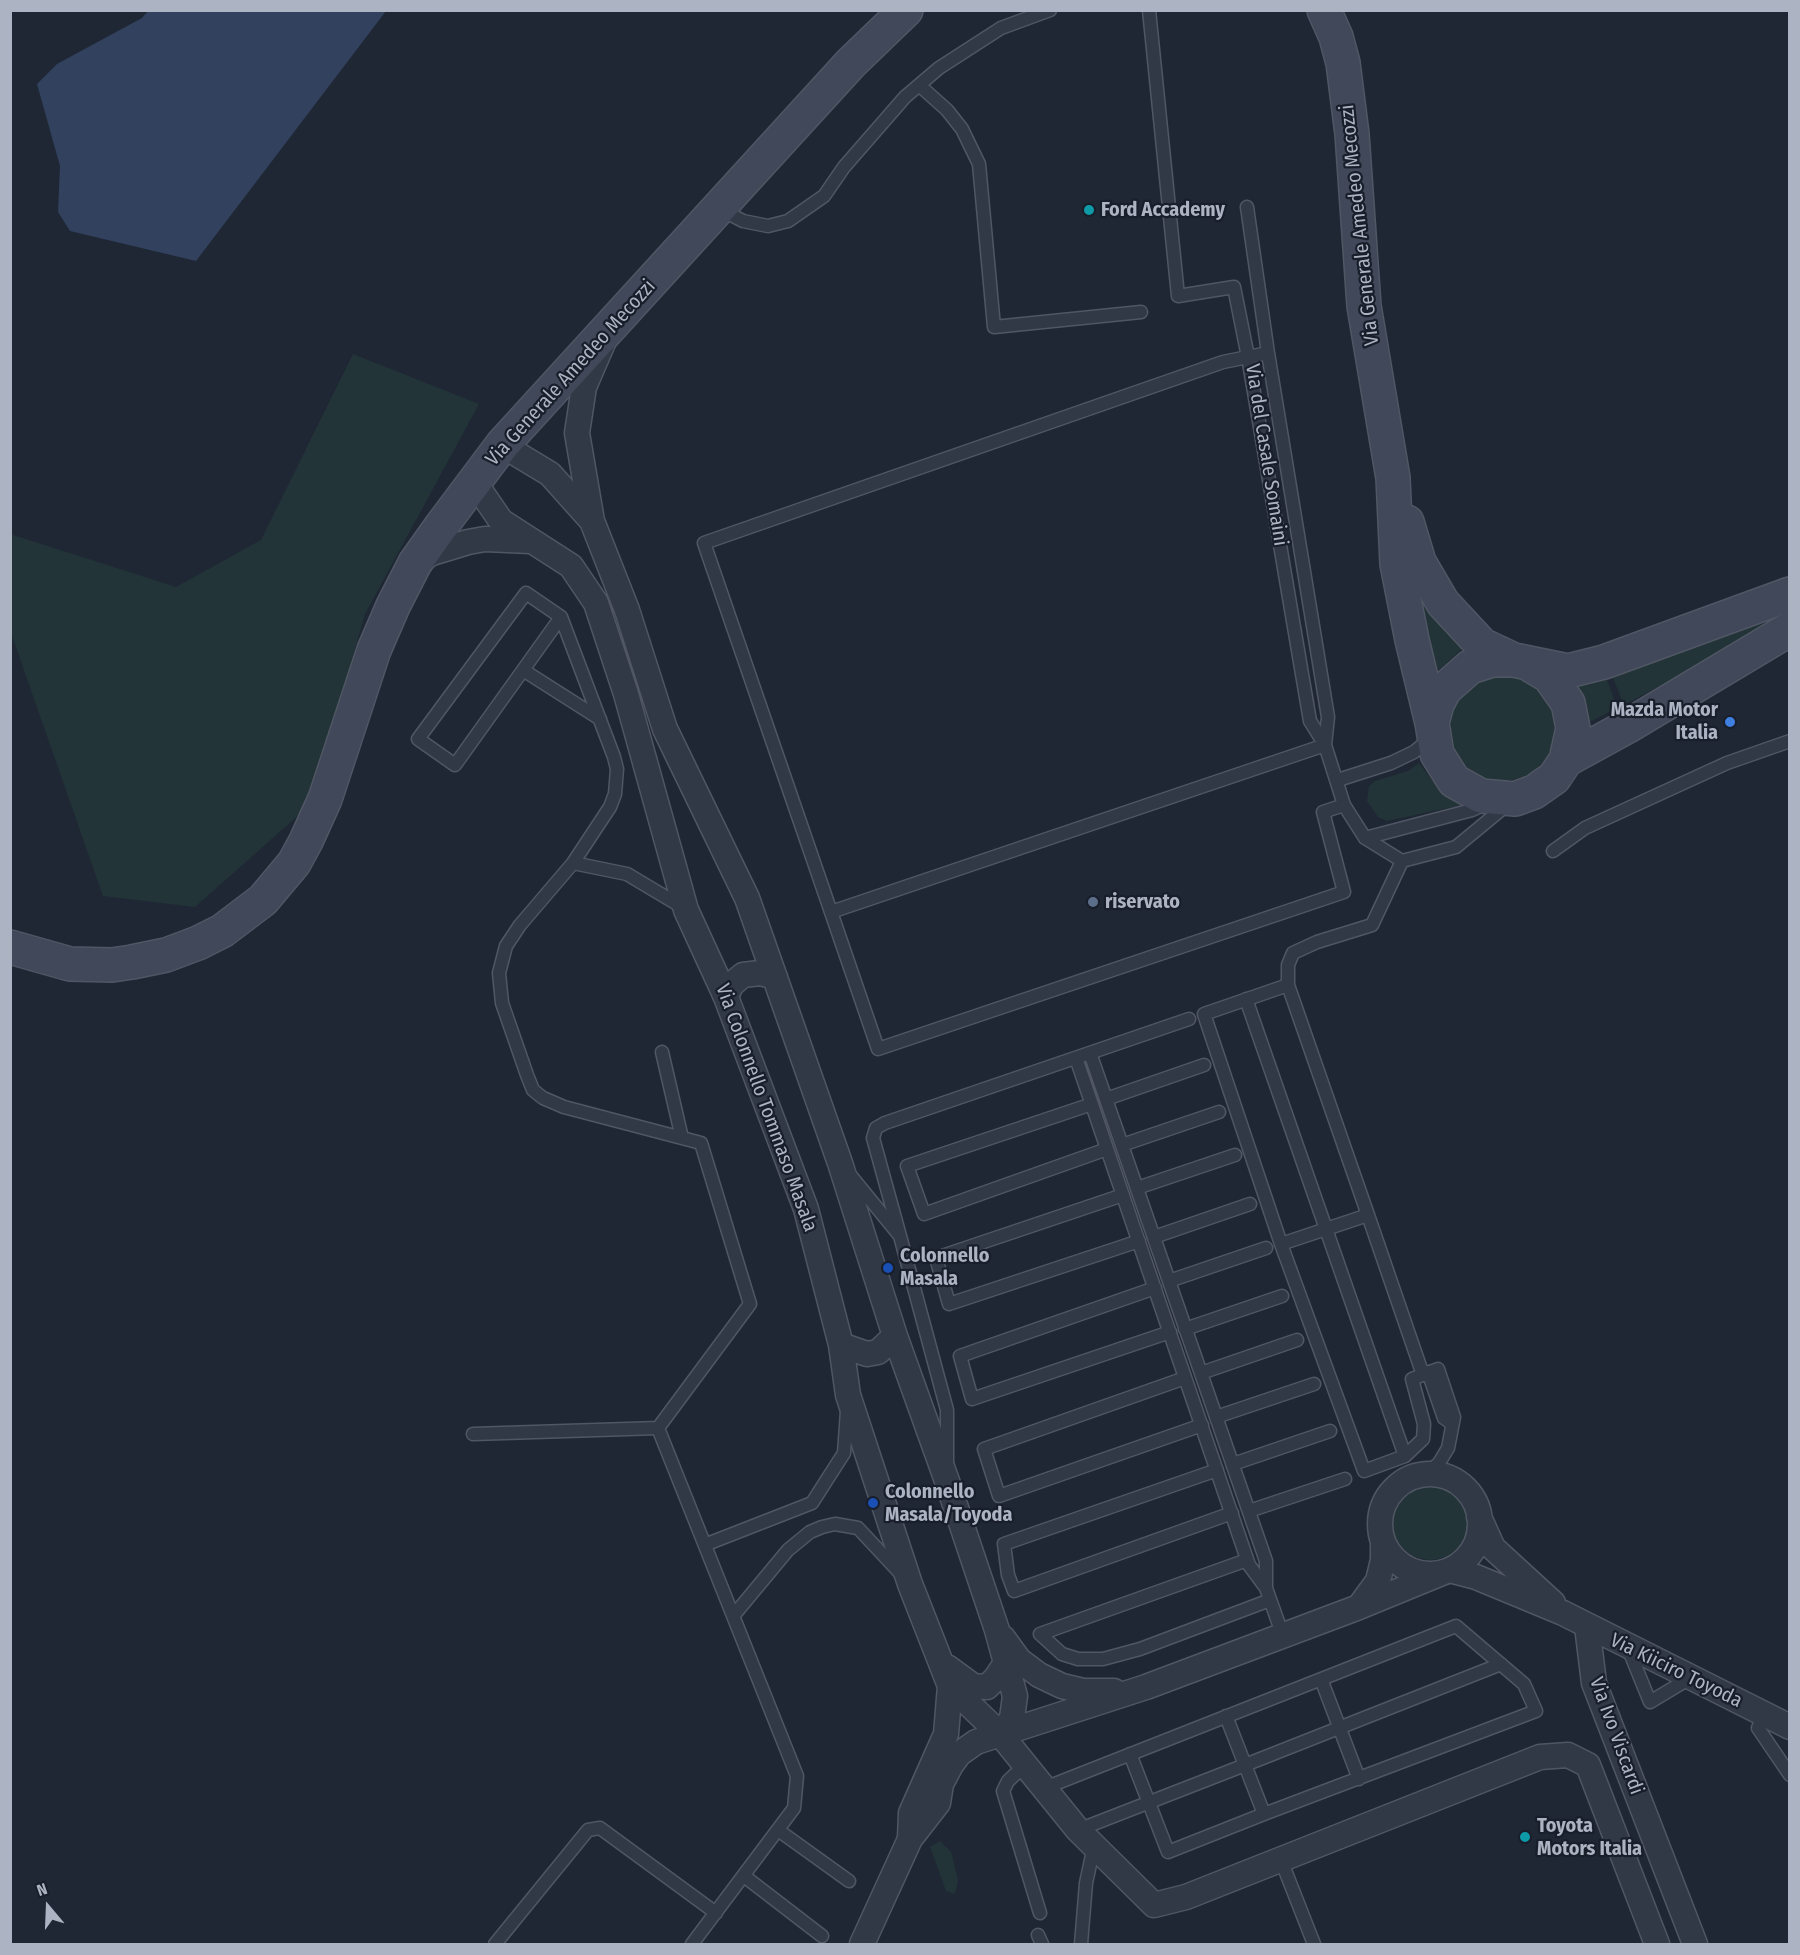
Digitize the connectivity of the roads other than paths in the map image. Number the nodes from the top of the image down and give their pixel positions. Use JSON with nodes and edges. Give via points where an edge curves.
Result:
{"nodes":[{"id":1,"x":906,"y":10,"type":"edge"},
{"id":2,"x":1050,"y":10,"type":"edge"},
{"id":3,"x":1149,"y":10,"type":"edge"},
{"id":4,"x":1324,"y":10,"type":"edge"},
{"id":5,"x":919,"y":85,"type":"junction"},
{"id":6,"x":1247,"y":207,"type":"dead end"},
{"id":7,"x":719,"y":208,"type":"junction"},
{"id":8,"x":1141,"y":312,"type":"dead end"},
{"id":9,"x":609,"y":329,"type":"junction"},
{"id":10,"x":1268,"y":353,"type":"junction"},
{"id":11,"x":1248,"y":357,"type":"junction"},
{"id":12,"x":502,"y":445,"type":"junction"},
{"id":13,"x":1393,"y":478,"type":"junction"},
{"id":14,"x":475,"y":483,"type":"junction"},
{"id":15,"x":592,"y":521,"type":"junction"},
{"id":16,"x":535,"y":541,"type":"junction"},
{"id":17,"x":415,"y":563,"type":"junction"},
{"id":18,"x":1790,"y":594,"type":"edge"},
{"id":19,"x":561,"y":617,"type":"junction"},
{"id":20,"x":1790,"y":629,"type":"edge"},
{"id":21,"x":1523,"y":663,"type":"junction"},
{"id":22,"x":523,"y":670,"type":"junction"},
{"id":23,"x":600,"y":719,"type":"junction"},
{"id":24,"x":1432,"y":730,"type":"junction"},
{"id":25,"x":1790,"y":741,"type":"edge"},
{"id":26,"x":1326,"y":745,"type":"junction"},
{"id":27,"x":1566,"y":760,"type":"junction"},
{"id":28,"x":1338,"y":780,"type":"junction"},
{"id":29,"x":1504,"y":799,"type":"junction"},
{"id":30,"x":1344,"y":805,"type":"junction"},
{"id":31,"x":1365,"y":838,"type":"junction"},
{"id":32,"x":1553,"y":851,"type":"dead end"},
{"id":33,"x":1402,"y":861,"type":"junction"},
{"id":34,"x":573,"y":862,"type":"junction"},
{"id":35,"x":686,"y":910,"type":"junction"},
{"id":36,"x":831,"y":912,"type":"junction"},
{"id":37,"x":10,"y":947,"type":"edge"},
{"id":38,"x":775,"y":977,"type":"junction"},
{"id":39,"x":1288,"y":985,"type":"junction"},
{"id":40,"x":726,"y":997,"type":"junction"},
{"id":41,"x":1246,"y":999,"type":"junction"},
{"id":42,"x":1188,"y":1020,"type":"dead end"},
{"id":43,"x":662,"y":1052,"type":"dead end"},
{"id":44,"x":1090,"y":1053,"type":"junction"},
{"id":45,"x":1076,"y":1058,"type":"junction"},
{"id":46,"x":1204,"y":1065,"type":"dead end"},
{"id":47,"x":1106,"y":1099,"type":"junction"},
{"id":48,"x":1092,"y":1104,"type":"junction"},
{"id":49,"x":1219,"y":1112,"type":"dead end"},
{"id":50,"x":682,"y":1138,"type":"junction"},
{"id":51,"x":1122,"y":1145,"type":"junction"},
{"id":52,"x":1107,"y":1149,"type":"junction"},
{"id":53,"x":1235,"y":1155,"type":"dead end"},
{"id":54,"x":840,"y":1163,"type":"junction"},
{"id":55,"x":1137,"y":1188,"type":"junction"},
{"id":56,"x":1123,"y":1196,"type":"junction"},
{"id":57,"x":1250,"y":1204,"type":"dead end"},
{"id":58,"x":1368,"y":1215,"type":"junction"},
{"id":59,"x":1326,"y":1229,"type":"junction"},
{"id":60,"x":900,"y":1236,"type":"junction"},
{"id":61,"x":1154,"y":1237,"type":"junction"},
{"id":62,"x":1139,"y":1241,"type":"junction"},
{"id":63,"x":1281,"y":1244,"type":"junction"},
{"id":64,"x":1266,"y":1248,"type":"dead end"},
{"id":65,"x":1169,"y":1281,"type":"junction"},
{"id":66,"x":1155,"y":1288,"type":"junction"},
{"id":67,"x":1282,"y":1296,"type":"dead end"},
{"id":68,"x":1185,"y":1329,"type":"junction"},
{"id":69,"x":1170,"y":1332,"type":"junction"},
{"id":70,"x":895,"y":1336,"type":"junction"},
{"id":71,"x":1297,"y":1340,"type":"dead end"},
{"id":72,"x":841,"y":1345,"type":"junction"},
{"id":73,"x":1201,"y":1373,"type":"junction"},
{"id":74,"x":1425,"y":1374,"type":"junction"},
{"id":75,"x":1185,"y":1378,"type":"junction"},
{"id":76,"x":1314,"y":1384,"type":"dead end"},
{"id":77,"x":848,"y":1395,"type":"junction"},
{"id":78,"x":1216,"y":1417,"type":"junction"},
{"id":79,"x":1202,"y":1425,"type":"junction"},
{"id":80,"x":658,"y":1428,"type":"junction"},
{"id":81,"x":1330,"y":1431,"type":"dead end"},
{"id":82,"x":473,"y":1434,"type":"dead end"},
{"id":83,"x":1405,"y":1456,"type":"junction"},
{"id":84,"x":1233,"y":1464,"type":"junction"},
{"id":85,"x":1217,"y":1470,"type":"junction"},
{"id":86,"x":1426,"y":1475,"type":"junction"},
{"id":87,"x":1345,"y":1479,"type":"dead end"},
{"id":88,"x":947,"y":1481,"type":"junction"},
{"id":89,"x":1249,"y":1511,"type":"junction"},
{"id":90,"x":1232,"y":1513,"type":"junction"},
{"id":91,"x":1479,"y":1517,"type":"junction"},
{"id":92,"x":1383,"y":1542,"type":"junction"},
{"id":93,"x":707,"y":1544,"type":"junction"},
{"id":94,"x":1247,"y":1560,"type":"junction"},
{"id":95,"x":1445,"y":1571,"type":"junction"},
{"id":96,"x":910,"y":1584,"type":"junction"},
{"id":97,"x":1266,"y":1588,"type":"junction"},
{"id":98,"x":1270,"y":1600,"type":"junction"},
{"id":99,"x":1359,"y":1607,"type":"junction"},
{"id":100,"x":1563,"y":1613,"type":"junction"},
{"id":101,"x":734,"y":1615,"type":"junction"},
{"id":102,"x":1587,"y":1626,"type":"junction"},
{"id":103,"x":997,"y":1630,"type":"junction"},
{"id":104,"x":1283,"y":1636,"type":"junction"},
{"id":105,"x":1627,"y":1647,"type":"junction"},
{"id":106,"x":1006,"y":1663,"type":"junction"},
{"id":107,"x":1501,"y":1664,"type":"junction"},
{"id":108,"x":946,"y":1675,"type":"junction"},
{"id":109,"x":1690,"y":1678,"type":"junction"},
{"id":110,"x":1321,"y":1679,"type":"junction"},
{"id":111,"x":1146,"y":1687,"type":"junction"},
{"id":112,"x":1764,"y":1714,"type":"junction"},
{"id":113,"x":1226,"y":1716,"type":"junction"},
{"id":114,"x":1790,"y":1727,"type":"edge"},
{"id":115,"x":1338,"y":1728,"type":"junction"},
{"id":116,"x":1001,"y":1736,"type":"junction"},
{"id":117,"x":1130,"y":1754,"type":"junction"},
{"id":118,"x":1245,"y":1765,"type":"junction"},
{"id":119,"x":1024,"y":1766,"type":"junction"},
{"id":120,"x":1790,"y":1775,"type":"edge"},
{"id":121,"x":1359,"y":1779,"type":"junction"},
{"id":122,"x":1042,"y":1789,"type":"junction"},
{"id":123,"x":1149,"y":1803,"type":"junction"},
{"id":124,"x":1264,"y":1814,"type":"junction"},
{"id":125,"x":778,"y":1830,"type":"junction"},
{"id":126,"x":1086,"y":1838,"type":"junction"},
{"id":127,"x":910,"y":1839,"type":"junction"},
{"id":128,"x":1281,"y":1860,"type":"junction"},
{"id":129,"x":744,"y":1876,"type":"junction"},
{"id":130,"x":849,"y":1881,"type":"dead end"},
{"id":131,"x":716,"y":1912,"type":"junction"},
{"id":132,"x":1040,"y":1912,"type":"dead end"},
{"id":133,"x":822,"y":1936,"type":"dead end"},
{"id":134,"x":495,"y":1944,"type":"edge"},
{"id":135,"x":692,"y":1944,"type":"edge"},
{"id":136,"x":862,"y":1944,"type":"edge"},
{"id":137,"x":1081,"y":1944,"type":"edge"},
{"id":138,"x":1314,"y":1944,"type":"edge"},
{"id":139,"x":1657,"y":1944,"type":"edge"},
{"id":140,"x":1695,"y":1944,"type":"edge"}],
"edges":[{"from":1,"to":7,"type":"street","name":"Via Generale Amedeo Mecozzi","via":[[851,63]]},
{"from":2,"to":5,"type":"lane","via":[[1000,28]]},
{"from":3,"to":11,"type":"lane","via":[[1178,296],[1234,287]]},
{"from":4,"to":13,"type":"street","name":"Via Generale Amedeo Mecozzi","via":[[1343,63],[1365,306]]},
{"from":5,"to":7,"type":"lane","via":[[867,140],[824,196],[788,221],[768,226],[743,221]]},
{"from":5,"to":8,"type":"lane","via":[[962,129],[979,164],[994,327]]},
{"from":6,"to":10,"type":"lane"},
{"from":7,"to":9,"type":"street","name":"Via Generale Amedeo Mecozzi"},
{"from":9,"to":12,"type":"street","name":"Via Generale Amedeo Mecozzi"},
{"from":9,"to":15,"type":"street","via":[[584,387],[578,433]]},
{"from":10,"to":11,"type":"lane","name":"Via del Casale Somaini"},
{"from":10,"to":26,"type":"lane","name":"Via del Casale Somaini","via":[[1328,717]]},
{"from":11,"to":26,"type":"lane","name":"Via del Casale Somaini","via":[[1310,721]]},
{"from":11,"to":36,"type":"lane","via":[[1223,362],[704,543]]},
{"from":12,"to":14,"type":"street","name":"Via Generale Amedeo Mecozzi"},
{"from":12,"to":15,"type":"street","via":[[550,474]]},
{"from":13,"to":21,"type":"street","name":"Via Generale Amedeo Mecozzi","via":[[1419,562],[1443,603],[1482,645]]},
{"from":13,"to":24,"type":"street","name":"Via Generale Amedeo Mecozzi","via":[[1397,564]]},
{"from":14,"to":16,"type":"street","name":"Via Colonnello Tommaso Masala","via":[[501,521]]},
{"from":14,"to":17,"type":"street","name":"Via Generale Amedeo Mecozzi"},
{"from":15,"to":38,"type":"street","via":[[627,610],[665,729],[747,898]]},
{"from":16,"to":17,"type":"street","via":[[468,542],[432,553]]},
{"from":16,"to":35,"type":"street","name":"Via Colonnello Tommaso Masala","via":[[571,566],[597,603]]},
{"from":17,"to":37,"type":"street","name":"Via Generale Amedeo Mecozzi","via":[[374,650],[325,799],[294,863],[263,900],[222,931],[198,943],[132,962],[70,964]]},
{"from":18,"to":21,"type":"street","via":[[1604,662],[1568,671]]},
{"from":19,"to":22,"type":"lane"},
{"from":19,"to":22,"type":"lane","via":[[526,594],[418,739],[455,765]]},
{"from":19,"to":23,"type":"lane"},
{"from":20,"to":27,"type":"street"},
{"from":21,"to":24,"type":"street","via":[[1492,660],[1458,675],[1441,697]]},
{"from":21,"to":27,"type":"street","via":[[1548,676],[1568,703],[1573,728]]},
{"from":22,"to":23,"type":"lane"},
{"from":23,"to":34,"type":"lane","via":[[617,769],[615,795]]},
{"from":24,"to":28,"type":"lane","via":[[1414,752]]},
{"from":24,"to":29,"type":"street","via":[[1443,766],[1454,781],[1470,792]]},
{"from":25,"to":32,"type":"lane","via":[[1727,763],[1584,828]]},
{"from":26,"to":28,"type":"lane"},
{"from":26,"to":36,"type":"lane"},
{"from":27,"to":29,"type":"street","via":[[1544,786]]},
{"from":28,"to":30,"type":"lane"},
{"from":29,"to":31,"type":"lane"},
{"from":29,"to":33,"type":"lane","via":[[1456,847]]},
{"from":30,"to":31,"type":"lane"},
{"from":30,"to":36,"type":"lane","via":[[1323,812],[1344,892],[878,1049]]},
{"from":31,"to":33,"type":"lane"},
{"from":33,"to":39,"type":"lane","via":[[1372,925],[1293,954],[1288,965]]},
{"from":34,"to":35,"type":"lane","via":[[627,874]]},
{"from":34,"to":50,"type":"lane","via":[[512,935],[498,973],[502,1003],[527,1075],[533,1089],[543,1098],[564,1107]]},
{"from":35,"to":40,"type":"street","name":"Via Colonnello Tommaso Masala"},
{"from":38,"to":40,"type":"street","via":[[760,973],[743,975],[731,985]]},
{"from":38,"to":54,"type":"street"},
{"from":39,"to":41,"type":"lane"},
{"from":39,"to":58,"type":"lane"},
{"from":40,"to":72,"type":"street","name":"Via Colonnello Tommaso Masala","via":[[807,1209]]},
{"from":41,"to":59,"type":"lane"},
{"from":41,"to":63,"type":"lane","via":[[1204,1014]]},
{"from":42,"to":44,"type":"lane"},
{"from":43,"to":50,"type":"lane"},
{"from":44,"to":45,"type":"lane"},
{"from":44,"to":47,"type":"lane"},
{"from":45,"to":48,"type":"lane"},
{"from":45,"to":60,"type":"lane","via":[[876,1128],[873,1138]]},
{"from":46,"to":47,"type":"lane"},
{"from":47,"to":51,"type":"lane"},
{"from":48,"to":52,"type":"lane"},
{"from":48,"to":52,"type":"lane","via":[[907,1166],[924,1214]]},
{"from":49,"to":51,"type":"lane"},
{"from":50,"to":80,"type":"lane","via":[[700,1143],[750,1304]]},
{"from":51,"to":55,"type":"lane"},
{"from":52,"to":56,"type":"lane"},
{"from":53,"to":55,"type":"lane"},
{"from":54,"to":60,"type":"lane"},
{"from":54,"to":70,"type":"street"},
{"from":55,"to":61,"type":"lane"},
{"from":56,"to":62,"type":"lane"},
{"from":56,"to":62,"type":"lane","via":[[936,1258],[949,1304]]},
{"from":57,"to":61,"type":"lane"},
{"from":58,"to":59,"type":"lane"},
{"from":58,"to":74,"type":"lane"},
{"from":59,"to":63,"type":"lane"},
{"from":59,"to":83,"type":"lane"},
{"from":60,"to":88,"type":"lane","via":[[947,1410]]},
{"from":61,"to":65,"type":"lane"},
{"from":62,"to":66,"type":"lane"},
{"from":63,"to":83,"type":"lane","via":[[1364,1471]]},
{"from":64,"to":65,"type":"lane"},
{"from":65,"to":68,"type":"lane"},
{"from":66,"to":69,"type":"lane"},
{"from":66,"to":69,"type":"lane","via":[[960,1356],[972,1399]]},
{"from":67,"to":68,"type":"lane"},
{"from":68,"to":73,"type":"lane"},
{"from":69,"to":75,"type":"lane"},
{"from":70,"to":72,"type":"street","via":[[878,1352],[867,1354]]},
{"from":70,"to":88,"type":"street"},
{"from":71,"to":73,"type":"lane"},
{"from":72,"to":77,"type":"street","name":"Via Colonnello Tommaso Masala"},
{"from":73,"to":78,"type":"lane"},
{"from":74,"to":83,"type":"lane","via":[[1425,1432]]},
{"from":74,"to":86,"type":"lane","via":[[1454,1417],[1448,1448]]},
{"from":75,"to":79,"type":"lane"},
{"from":75,"to":79,"type":"lane","via":[[984,1449],[999,1496]]},
{"from":76,"to":78,"type":"lane"},
{"from":77,"to":93,"type":"lane","via":[[844,1453],[812,1503]]},
{"from":77,"to":96,"type":"street","name":"Via Colonnello Tommaso Masala"},
{"from":78,"to":84,"type":"lane"},
{"from":79,"to":85,"type":"lane"},
{"from":80,"to":82,"type":"lane"},
{"from":80,"to":93,"type":"lane"},
{"from":81,"to":84,"type":"lane"},
{"from":84,"to":89,"type":"lane"},
{"from":85,"to":90,"type":"lane"},
{"from":85,"to":90,"type":"lane","via":[[1004,1544],[1008,1575],[1014,1591]]},
{"from":86,"to":91,"type":"street","via":[[1448,1478],[1462,1486],[1474,1501]]},
{"from":86,"to":92,"type":"street","via":[[1402,1483],[1385,1502],[1380,1522]]},
{"from":87,"to":89,"type":"lane"},
{"from":88,"to":103,"type":"street"},
{"from":89,"to":97,"type":"lane","via":[[1266,1561]]},
{"from":90,"to":94,"type":"lane"},
{"from":91,"to":95,"type":"street","via":[[1474,1547],[1462,1562]]},
{"from":91,"to":100,"type":"street","name":"Via Kiiciro Toyoda","via":[[1493,1548]]},
{"from":92,"to":95,"type":"street","via":[[1392,1557],[1407,1568],[1426,1574]]},
{"from":92,"to":99,"type":"street","via":[[1378,1581]]},
{"from":93,"to":101,"type":"lane"},
{"from":94,"to":97,"type":"lane"},
{"from":94,"to":98,"type":"lane","via":[[1040,1634],[1062,1654],[1078,1659],[1103,1659]]},
{"from":95,"to":99,"type":"street"},
{"from":95,"to":100,"type":"street","name":"Via Kiiciro Toyoda","via":[[1476,1577]]},
{"from":96,"to":101,"type":"lane","via":[[858,1528],[835,1524],[810,1532],[788,1550]]},
{"from":96,"to":108,"type":"street","name":"Via Colonnello Tommaso Masala"},
{"from":97,"to":98,"type":"lane"},
{"from":98,"to":104,"type":"lane"},
{"from":99,"to":104,"type":"street"},
{"from":100,"to":102,"type":"street","name":"Via Kiiciro Toyoda"},
{"from":101,"to":125,"type":"lane","via":[[797,1776],[794,1808]]},
{"from":102,"to":105,"type":"street","name":"Via Kiiciro Toyoda"},
{"from":102,"to":140,"type":"street","name":"Via Ivo Viscardi","via":[[1594,1683]]},
{"from":103,"to":106,"type":"street"},
{"from":103,"to":111,"type":"street","via":[[1019,1660],[1062,1686],[1083,1691]]},
{"from":104,"to":111,"type":"street"},
{"from":105,"to":109,"type":"street","name":"Via Kiiciro Toyoda"},
{"from":105,"to":109,"type":"lane","via":[[1650,1702]]},
{"from":106,"to":108,"type":"street","via":[[987,1686],[973,1686]]},
{"from":106,"to":116,"type":"street","via":[[1015,1696],[1012,1718]]},
{"from":107,"to":110,"type":"lane","via":[[1456,1626]]},
{"from":107,"to":115,"type":"lane"},
{"from":107,"to":121,"type":"lane","via":[[1524,1684],[1536,1711]]},
{"from":108,"to":116,"type":"street","name":"Via Colonnello Tommaso Masala"},
{"from":108,"to":127,"type":"street","via":[[946,1734],[911,1813]]},
{"from":109,"to":112,"type":"street","name":"Via Kiiciro Toyoda"},
{"from":110,"to":113,"type":"lane"},
{"from":110,"to":115,"type":"lane"},
{"from":111,"to":116,"type":"street"},
{"from":112,"to":114,"type":"street","name":"Via Kiiciro Toyoda"},
{"from":112,"to":120,"type":"lane","via":[[1758,1728]]},
{"from":113,"to":117,"type":"lane"},
{"from":113,"to":118,"type":"lane"},
{"from":115,"to":118,"type":"lane"},
{"from":115,"to":121,"type":"lane"},
{"from":116,"to":119,"type":"street","name":"Via Colonnello Tommaso Masala"},
{"from":116,"to":127,"type":"street","via":[[976,1742],[958,1754],[941,1784],[938,1803]]},
{"from":117,"to":122,"type":"lane"},
{"from":117,"to":123,"type":"lane"},
{"from":118,"to":123,"type":"lane"},
{"from":118,"to":124,"type":"lane"},
{"from":119,"to":122,"type":"street","name":"Via Colonnello Tommaso Masala"},
{"from":119,"to":132,"type":"lane","via":[[1003,1791]]},
{"from":121,"to":124,"type":"lane"},
{"from":122,"to":126,"type":"street","name":"Via Colonnello Tommaso Masala"},
{"from":123,"to":124,"type":"lane","via":[[1168,1852]]},
{"from":123,"to":126,"type":"lane"},
{"from":125,"to":129,"type":"lane"},
{"from":125,"to":130,"type":"lane"},
{"from":126,"to":128,"type":"street","name":"Via Colonnello Tommaso Masala","via":[[1154,1905],[1186,1897]]},
{"from":126,"to":137,"type":"lane"},
{"from":127,"to":136,"type":"street"},
{"from":128,"to":138,"type":"lane"},
{"from":128,"to":139,"type":"street","via":[[1540,1757],[1568,1755],[1587,1765]]},
{"from":129,"to":131,"type":"lane"},
{"from":129,"to":133,"type":"lane"},
{"from":131,"to":134,"type":"lane","via":[[600,1828],[588,1830]]},
{"from":131,"to":135,"type":"lane"}]}
